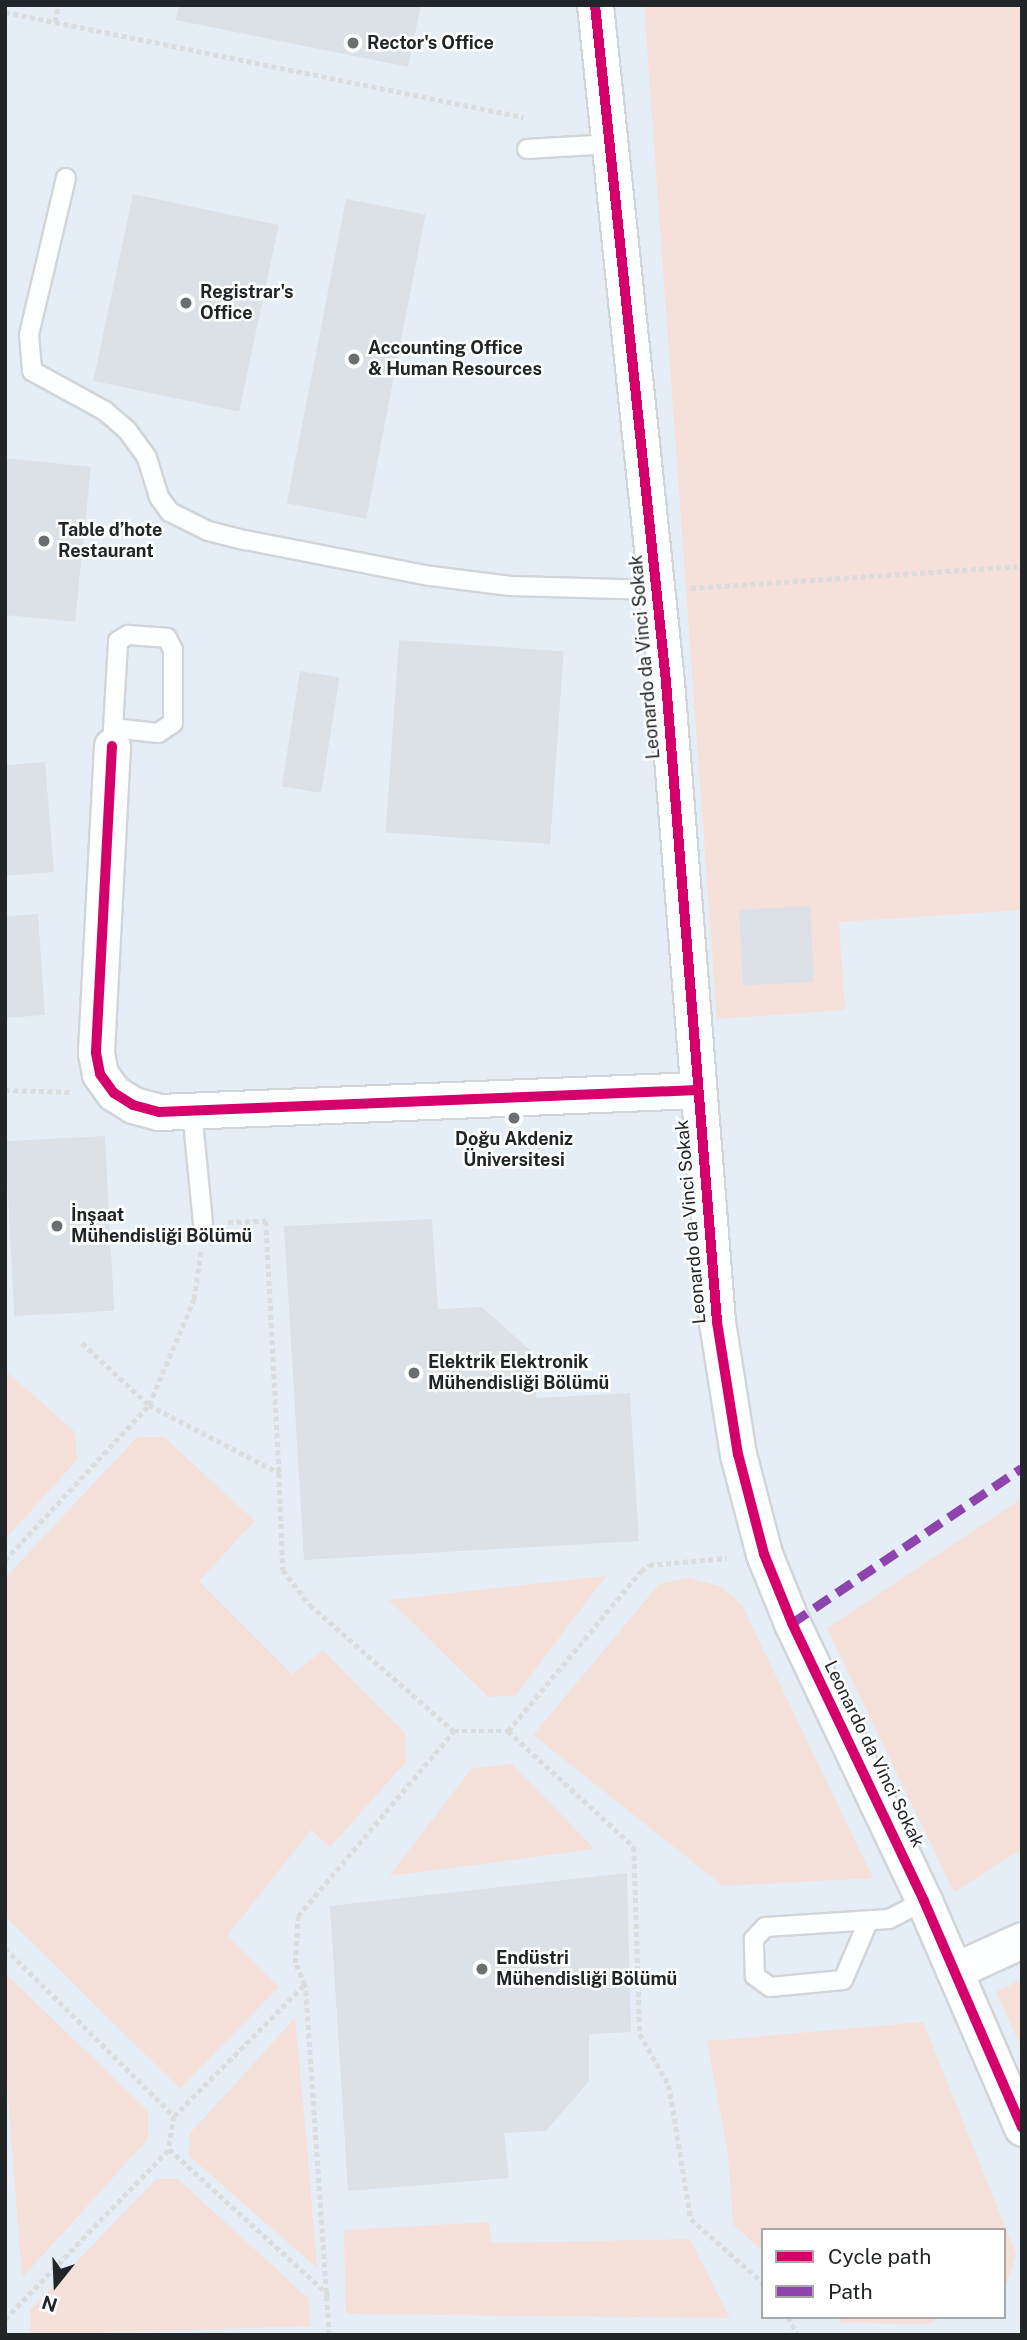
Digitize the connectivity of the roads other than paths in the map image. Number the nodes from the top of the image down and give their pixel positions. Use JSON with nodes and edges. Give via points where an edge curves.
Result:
{"nodes":[{"id":1,"x":596,"y":5,"type":"edge"},
{"id":2,"x":611,"y":144,"type":"junction"},
{"id":3,"x":527,"y":149,"type":"dead end"},
{"id":4,"x":66,"y":178,"type":"dead end"},
{"id":5,"x":657,"y":590,"type":"junction"},
{"id":6,"x":112,"y":737,"type":"junction"},
{"id":7,"x":698,"y":1090,"type":"junction"},
{"id":8,"x":192,"y":1111,"type":"junction"},
{"id":9,"x":203,"y":1223,"type":"road end"},
{"id":10,"x":925,"y":1901,"type":"junction"},
{"id":11,"x":868,"y":1922,"type":"junction"},
{"id":12,"x":1022,"y":1940,"type":"edge"},
{"id":13,"x":954,"y":1972,"type":"junction"},
{"id":14,"x":1022,"y":2127,"type":"edge"}],
"edges":[{"from":1,"to":2,"type":"street","name":"Leonardo da Vinci Sokak"},
{"from":2,"to":3,"type":"lane"},
{"from":2,"to":5,"type":"street","name":"Leonardo da Vinci Sokak"},
{"from":4,"to":5,"type":"lane","via":[[29,335],[32,371],[105,411],[127,430],[147,458],[159,497],[170,512],[208,531],[431,576],[510,586]]},
{"from":5,"to":7,"type":"street","name":"Leonardo da Vinci Sokak"},
{"from":6,"to":6,"type":"lane","via":[[118,641],[128,635],[167,638],[173,650],[173,723],[158,733]]},
{"from":6,"to":8,"type":"street","via":[[96,1053],[100,1074],[114,1093],[133,1105],[159,1112]]},
{"from":7,"to":8,"type":"street"},
{"from":7,"to":10,"type":"street","name":"Leonardo da Vinci Sokak","via":[[717,1322],[738,1454],[764,1555]]},
{"from":8,"to":9,"type":"lane"},
{"from":10,"to":11,"type":"lane","via":[[889,1919]]},
{"from":10,"to":13,"type":"street","name":"Leonardo da Vinci Sokak"},
{"from":11,"to":11,"type":"lane","via":[[765,1927],[754,1939],[755,1976],[769,1987],[843,1980]]},
{"from":12,"to":13,"type":"street"},
{"from":13,"to":14,"type":"street","name":"Leonardo da Vinci Sokak"}]}
